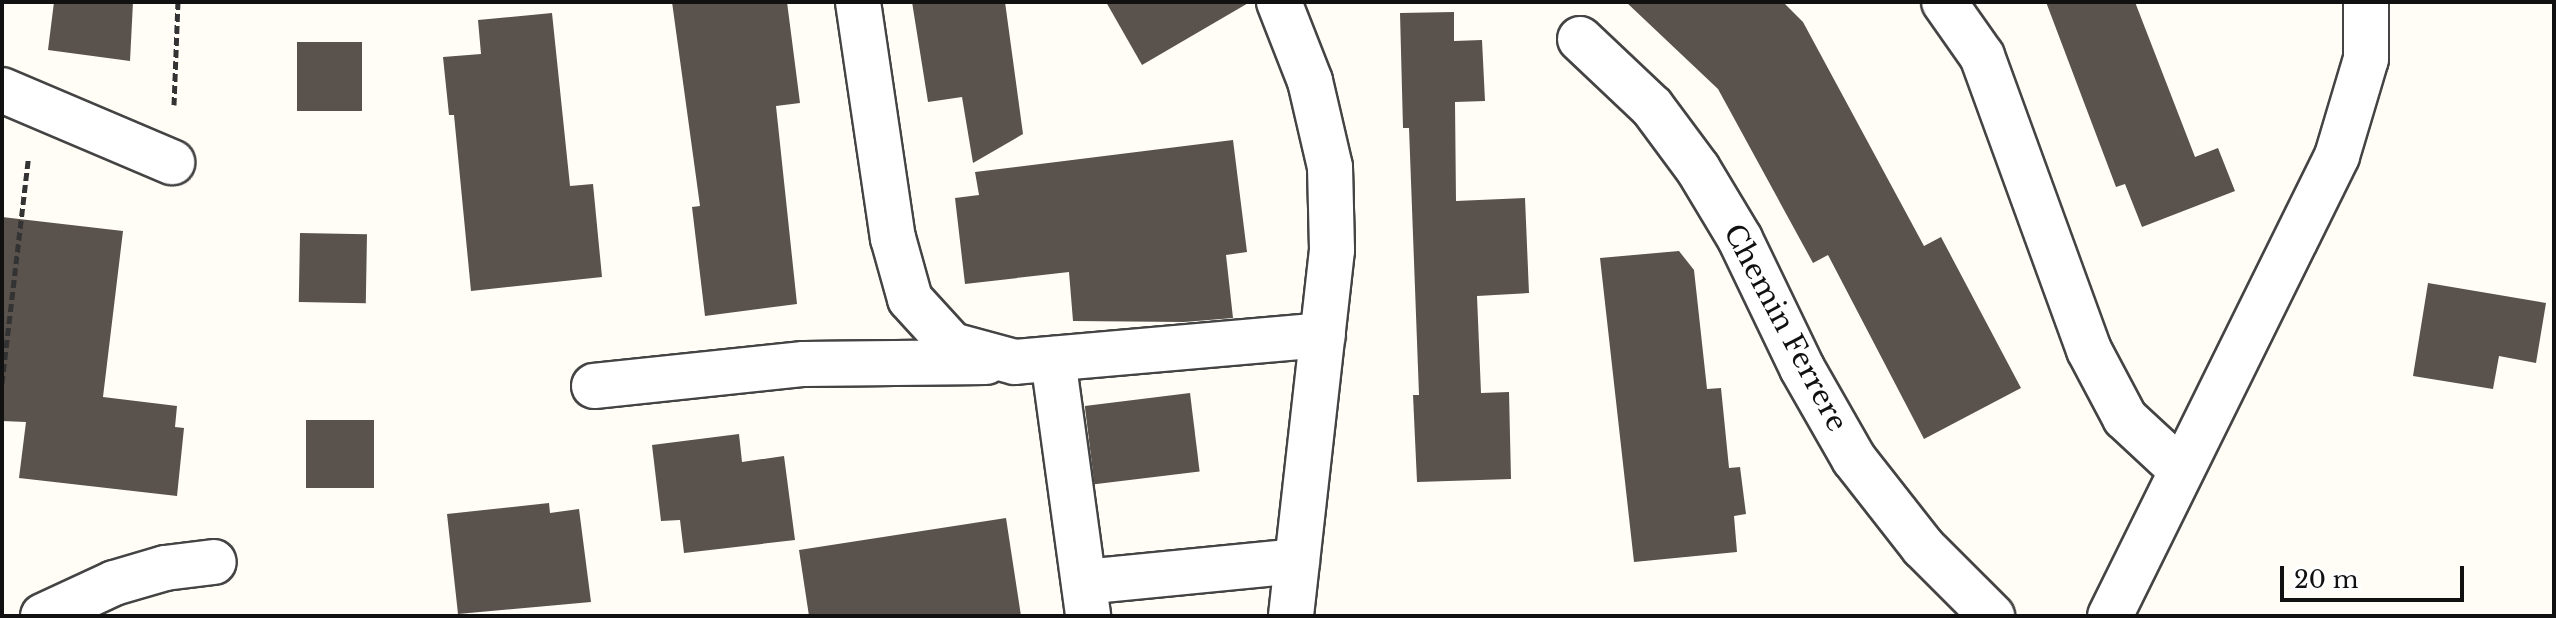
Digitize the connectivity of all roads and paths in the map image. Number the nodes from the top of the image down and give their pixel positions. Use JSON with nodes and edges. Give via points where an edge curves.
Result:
{"nodes":[{"id":1,"x":178,"y":2,"type":"edge"},
{"id":2,"x":858,"y":2,"type":"edge"},
{"id":3,"x":1279,"y":2,"type":"edge"},
{"id":4,"x":1944,"y":2,"type":"edge"},
{"id":5,"x":2366,"y":2,"type":"edge"},
{"id":6,"x":1580,"y":39,"type":"dead end"},
{"id":7,"x":18,"y":97,"type":"edge"},
{"id":8,"x":172,"y":162,"type":"joint"},
{"id":9,"x":1323,"y":335,"type":"junction"},
{"id":10,"x":1034,"y":361,"type":"junction"},
{"id":11,"x":2,"y":383,"type":"edge"},
{"id":12,"x":594,"y":386,"type":"dead end"},
{"id":13,"x":2181,"y":470,"type":"junction"},
{"id":14,"x":1297,"y":561,"type":"junction"},
{"id":15,"x":214,"y":562,"type":"dead end"},
{"id":16,"x":1086,"y":599,"type":"edge"},
{"id":17,"x":43,"y":616,"type":"edge"},
{"id":18,"x":1291,"y":616,"type":"edge"},
{"id":19,"x":1992,"y":616,"type":"edge"},
{"id":20,"x":2110,"y":616,"type":"edge"}],
"edges":[{"from":1,"to":8,"type":"path"},
{"from":2,"to":10,"type":"street","via":[[893,238],[910,299],[952,345]]},
{"from":3,"to":9,"type":"street","via":[[1310,81],[1330,167],[1332,250]]},
{"from":4,"to":13,"type":"street","via":[[1982,56],[2089,350],[2125,418]]},
{"from":5,"to":13,"type":"street","via":[[2366,59],[2337,156]]},
{"from":6,"to":19,"type":"street","name":"Chemin Ferrere","via":[[1652,107],[1698,169],[1854,459],[1923,547]]},
{"from":7,"to":8,"type":"street"},
{"from":7,"to":11,"type":"path"},
{"from":9,"to":10,"type":"street"},
{"from":9,"to":14,"type":"street"},
{"from":10,"to":12,"type":"street","via":[[804,364]]},
{"from":10,"to":16,"type":"street"},
{"from":13,"to":20,"type":"street"},
{"from":14,"to":16,"type":"street"},
{"from":14,"to":18,"type":"street"},
{"from":15,"to":17,"type":"street","via":[[165,568],[114,583]]}]}
